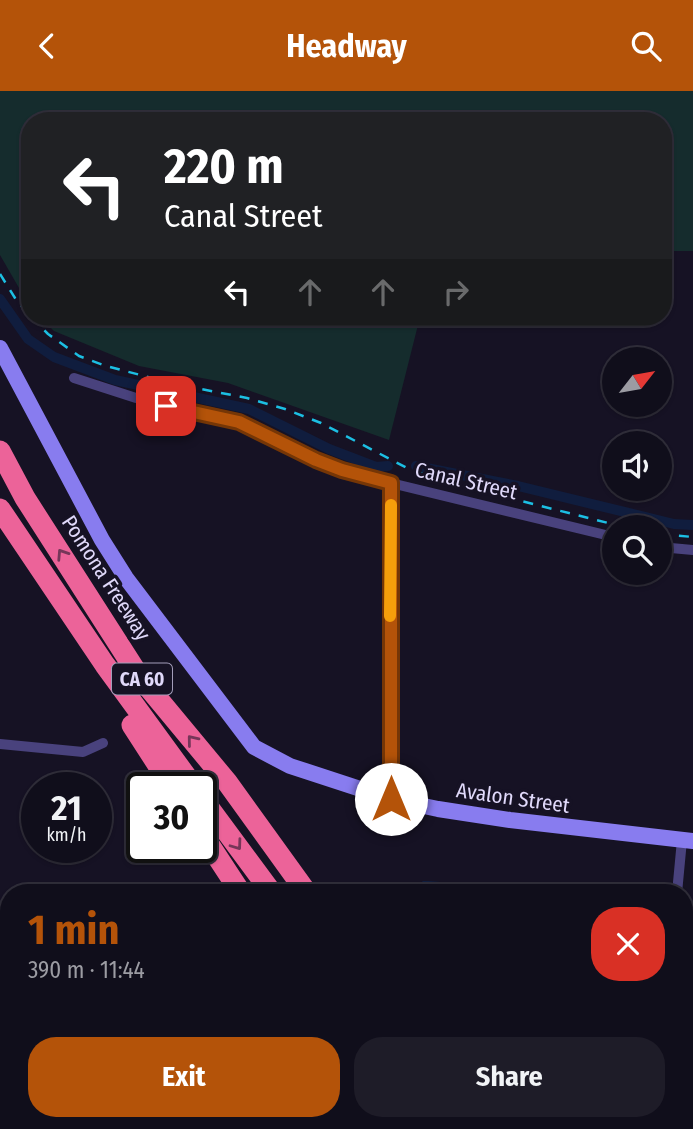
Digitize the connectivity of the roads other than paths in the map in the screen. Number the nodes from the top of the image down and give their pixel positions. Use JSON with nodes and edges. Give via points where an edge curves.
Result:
{"nodes":[{"id":1,"x":0,"y":348,"type":"edge"},
{"id":2,"x":74,"y":377,"type":"dead end"},
{"id":3,"x":0,"y":451,"type":"edge"},
{"id":4,"x":391,"y":483,"type":"junction"},
{"id":5,"x":0,"y":509,"type":"edge"},
{"id":6,"x":602,"y":534,"type":"edge"},
{"id":7,"x":672,"y":548,"type":"edge"},
{"id":8,"x":693,"y":550,"type":"edge"},
{"id":9,"x":105,"y":666,"type":"junction"},
{"id":10,"x":103,"y":743,"type":"dead end"},
{"id":11,"x":0,"y":744,"type":"edge"},
{"id":12,"x":162,"y":772,"type":"edge"},
{"id":13,"x":183,"y":772,"type":"edge"},
{"id":14,"x":227,"y":782,"type":"junction"},
{"id":15,"x":391,"y":799,"type":"junction"},
{"id":16,"x":217,"y":819,"type":"edge"},
{"id":17,"x":687,"y":840,"type":"edge"},
{"id":18,"x":217,"y":856,"type":"edge"},
{"id":19,"x":235,"y":884,"type":"edge"},
{"id":20,"x":265,"y":884,"type":"edge"},
{"id":21,"x":301,"y":884,"type":"edge"},
{"id":22,"x":313,"y":884,"type":"edge"},
{"id":23,"x":679,"y":884,"type":"edge"}],
"edges":[{"from":1,"to":15,"type":"street","name":"Avalon Street","via":[[126,578],[254,747],[290,766]]},
{"from":2,"to":4,"type":"street","name":"Canal Street","via":[[136,398],[239,422],[316,460]]},
{"from":14,"to":3,"type":"highway","name":"Pomona Freeway","number":"CA 60","one_way":true,"via":[[139,676]]},
{"from":4,"to":6,"type":"street","name":"Canal Street"},
{"from":4,"to":15,"type":"street"},
{"from":5,"to":9,"type":"highway","number":"CA 60"},
{"from":7,"to":8,"type":"street"},
{"from":9,"to":12,"type":"highway","via":[[132,725]]},
{"from":9,"to":13,"type":"highway","number":"CA 60"},
{"from":10,"to":11,"type":"street","via":[[83,752]]},
{"from":14,"to":21,"type":"highway","name":"Pomona Freeway","number":"CA 60"},
{"from":14,"to":22,"type":"highway"},
{"from":15,"to":17,"type":"street","name":"Avalon Street","via":[[510,820]]},
{"from":16,"to":20,"type":"highway","one_way":true},
{"from":17,"to":23,"type":"street"},
{"from":18,"to":19,"type":"highway"}]}
